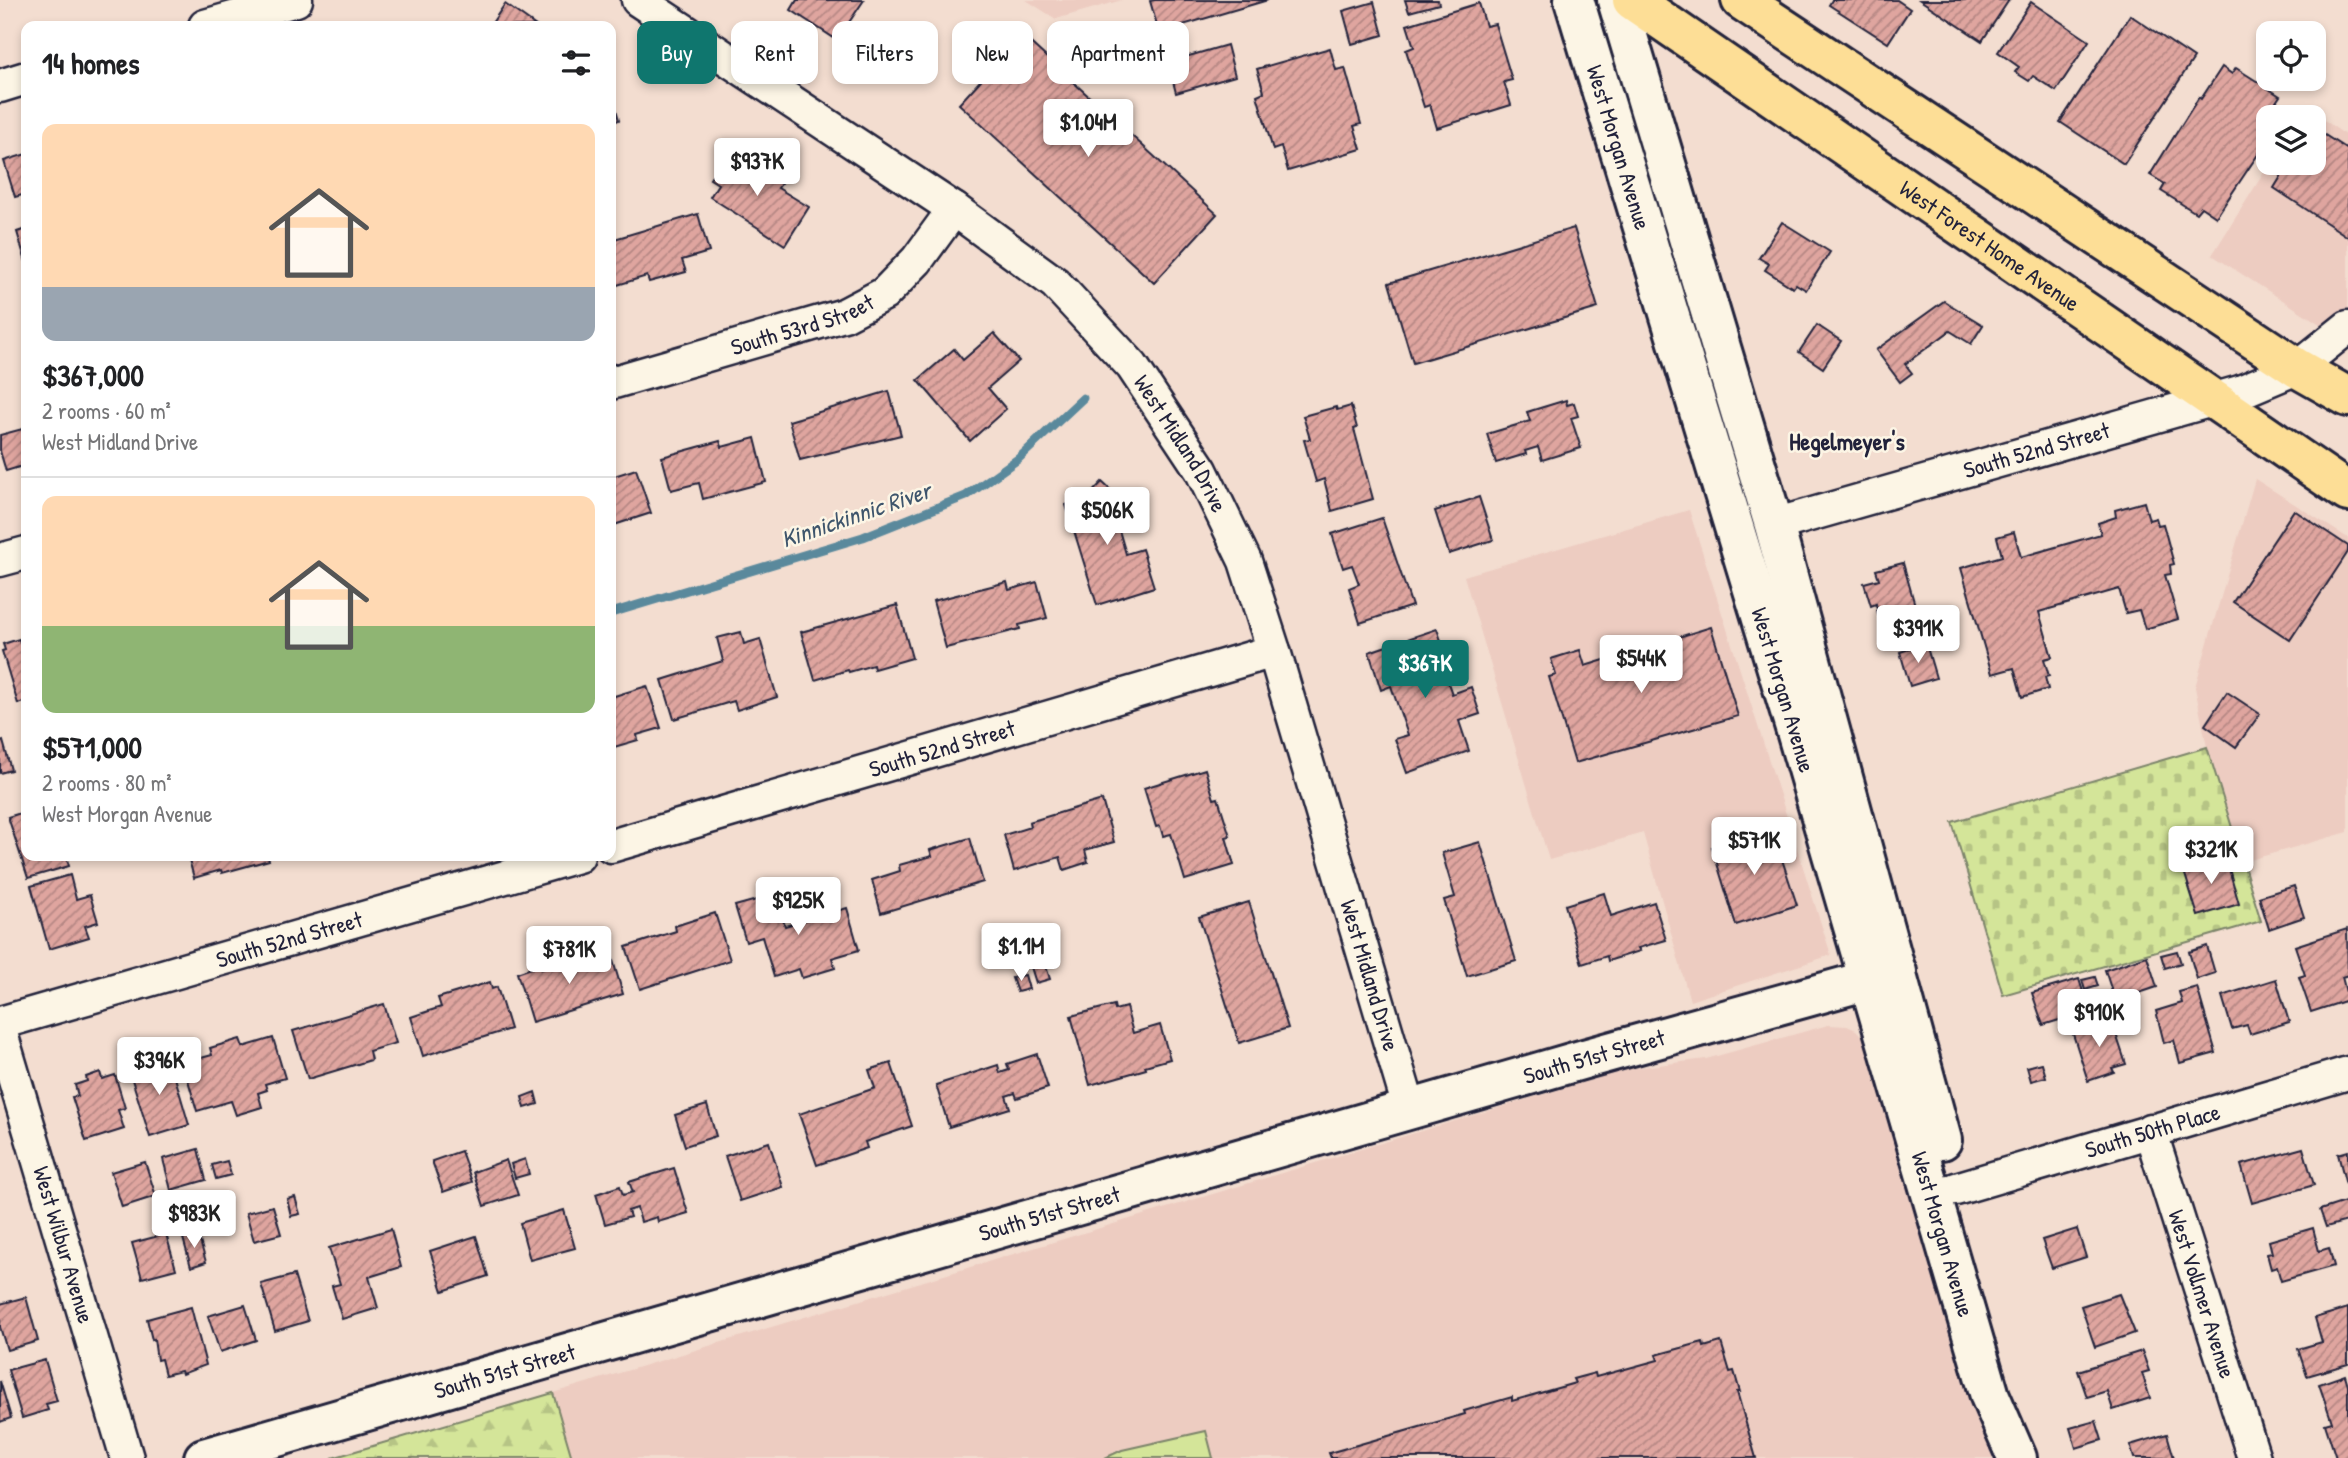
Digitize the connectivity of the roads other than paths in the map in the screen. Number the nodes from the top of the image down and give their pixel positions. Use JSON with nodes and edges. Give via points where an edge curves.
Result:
{"nodes":[{"id":1,"x":296,"y":0,"type":"edge"},
{"id":2,"x":638,"y":0,"type":"edge"},
{"id":3,"x":1574,"y":0,"type":"edge"},
{"id":4,"x":1617,"y":0,"type":"edge"},
{"id":5,"x":1632,"y":0,"type":"edge"},
{"id":6,"x":1741,"y":0,"type":"edge"},
{"id":7,"x":222,"y":21,"type":"edge"},
{"id":8,"x":21,"y":80,"type":"edge"},
{"id":9,"x":0,"y":86,"type":"edge"},
{"id":10,"x":954,"y":209,"type":"junction"},
{"id":11,"x":2348,"y":327,"type":"edge"},
{"id":12,"x":2297,"y":368,"type":"junction"},
{"id":13,"x":616,"y":382,"type":"edge"},
{"id":14,"x":2348,"y":397,"type":"edge"},
{"id":15,"x":2213,"y":399,"type":"junction"},
{"id":16,"x":2348,"y":492,"type":"edge"},
{"id":17,"x":1774,"y":525,"type":"junction"},
{"id":18,"x":1740,"y":550,"type":"junction"},
{"id":19,"x":21,"y":554,"type":"edge"},
{"id":20,"x":0,"y":560,"type":"edge"},
{"id":21,"x":1274,"y":652,"type":"junction"},
{"id":22,"x":616,"y":845,"type":"edge"},
{"id":23,"x":561,"y":861,"type":"edge"},
{"id":24,"x":1883,"y":976,"type":"junction"},
{"id":25,"x":0,"y":1023,"type":"edge"},
{"id":26,"x":0,"y":1030,"type":"edge"},
{"id":27,"x":2348,"y":1073,"type":"edge"},
{"id":28,"x":1410,"y":1111,"type":"junction"},
{"id":29,"x":2150,"y":1130,"type":"junction"},
{"id":30,"x":1956,"y":1189,"type":"junction"},
{"id":31,"x":127,"y":1458,"type":"edge"},
{"id":32,"x":204,"y":1458,"type":"edge"},
{"id":33,"x":2018,"y":1458,"type":"edge"},
{"id":34,"x":2254,"y":1458,"type":"edge"}],
"edges":[{"from":1,"to":7,"type":"street"},
{"from":2,"to":10,"type":"street","name":"West Midland Drive"},
{"from":3,"to":18,"type":"street","name":"West Morgan Avenue"},
{"from":4,"to":17,"type":"street","name":"West Morgan Avenue"},
{"from":5,"to":15,"type":"main road","name":"West Forest Home Avenue"},
{"from":6,"to":12,"type":"main road"},
{"from":8,"to":9,"type":"street"},
{"from":10,"to":13,"type":"street","name":"South 53rd Street","via":[[917,260],[884,294],[844,315]]},
{"from":10,"to":21,"type":"street","name":"West Midland Drive","via":[[1055,283],[1132,366],[1201,470],[1245,561]]},
{"from":11,"to":12,"type":"street","name":"South 52nd Street"},
{"from":12,"to":14,"type":"main road"},
{"from":12,"to":15,"type":"street","name":"South 52nd Street"},
{"from":15,"to":16,"type":"main road","name":"West Forest Home Avenue"},
{"from":15,"to":17,"type":"street","name":"South 52nd Street"},
{"from":17,"to":18,"type":"street"},
{"from":17,"to":24,"type":"street","name":"West Morgan Avenue"},
{"from":18,"to":24,"type":"street","name":"West Morgan Avenue"},
{"from":19,"to":20,"type":"street"},
{"from":21,"to":22,"type":"street","name":"South 52nd Street"},
{"from":21,"to":28,"type":"street","name":"West Midland Drive"},
{"from":23,"to":25,"type":"street","name":"South 52nd Street"},
{"from":24,"to":28,"type":"street","name":"South 51st Street"},
{"from":24,"to":30,"type":"street","name":"West Morgan Avenue"},
{"from":24,"to":33,"type":"street","name":"West Morgan Avenue","via":[[1990,1396]]},
{"from":26,"to":31,"type":"street","name":"West Wilbur Avenue"},
{"from":27,"to":29,"type":"street","name":"South 50th Place"},
{"from":28,"to":32,"type":"street","name":"South 51st Street"},
{"from":29,"to":30,"type":"street","name":"South 50th Place"},
{"from":29,"to":34,"type":"street","name":"West Vollmer Avenue"},
{"from":30,"to":33,"type":"street","name":"West Morgan Avenue","via":[[2008,1389]]}]}
